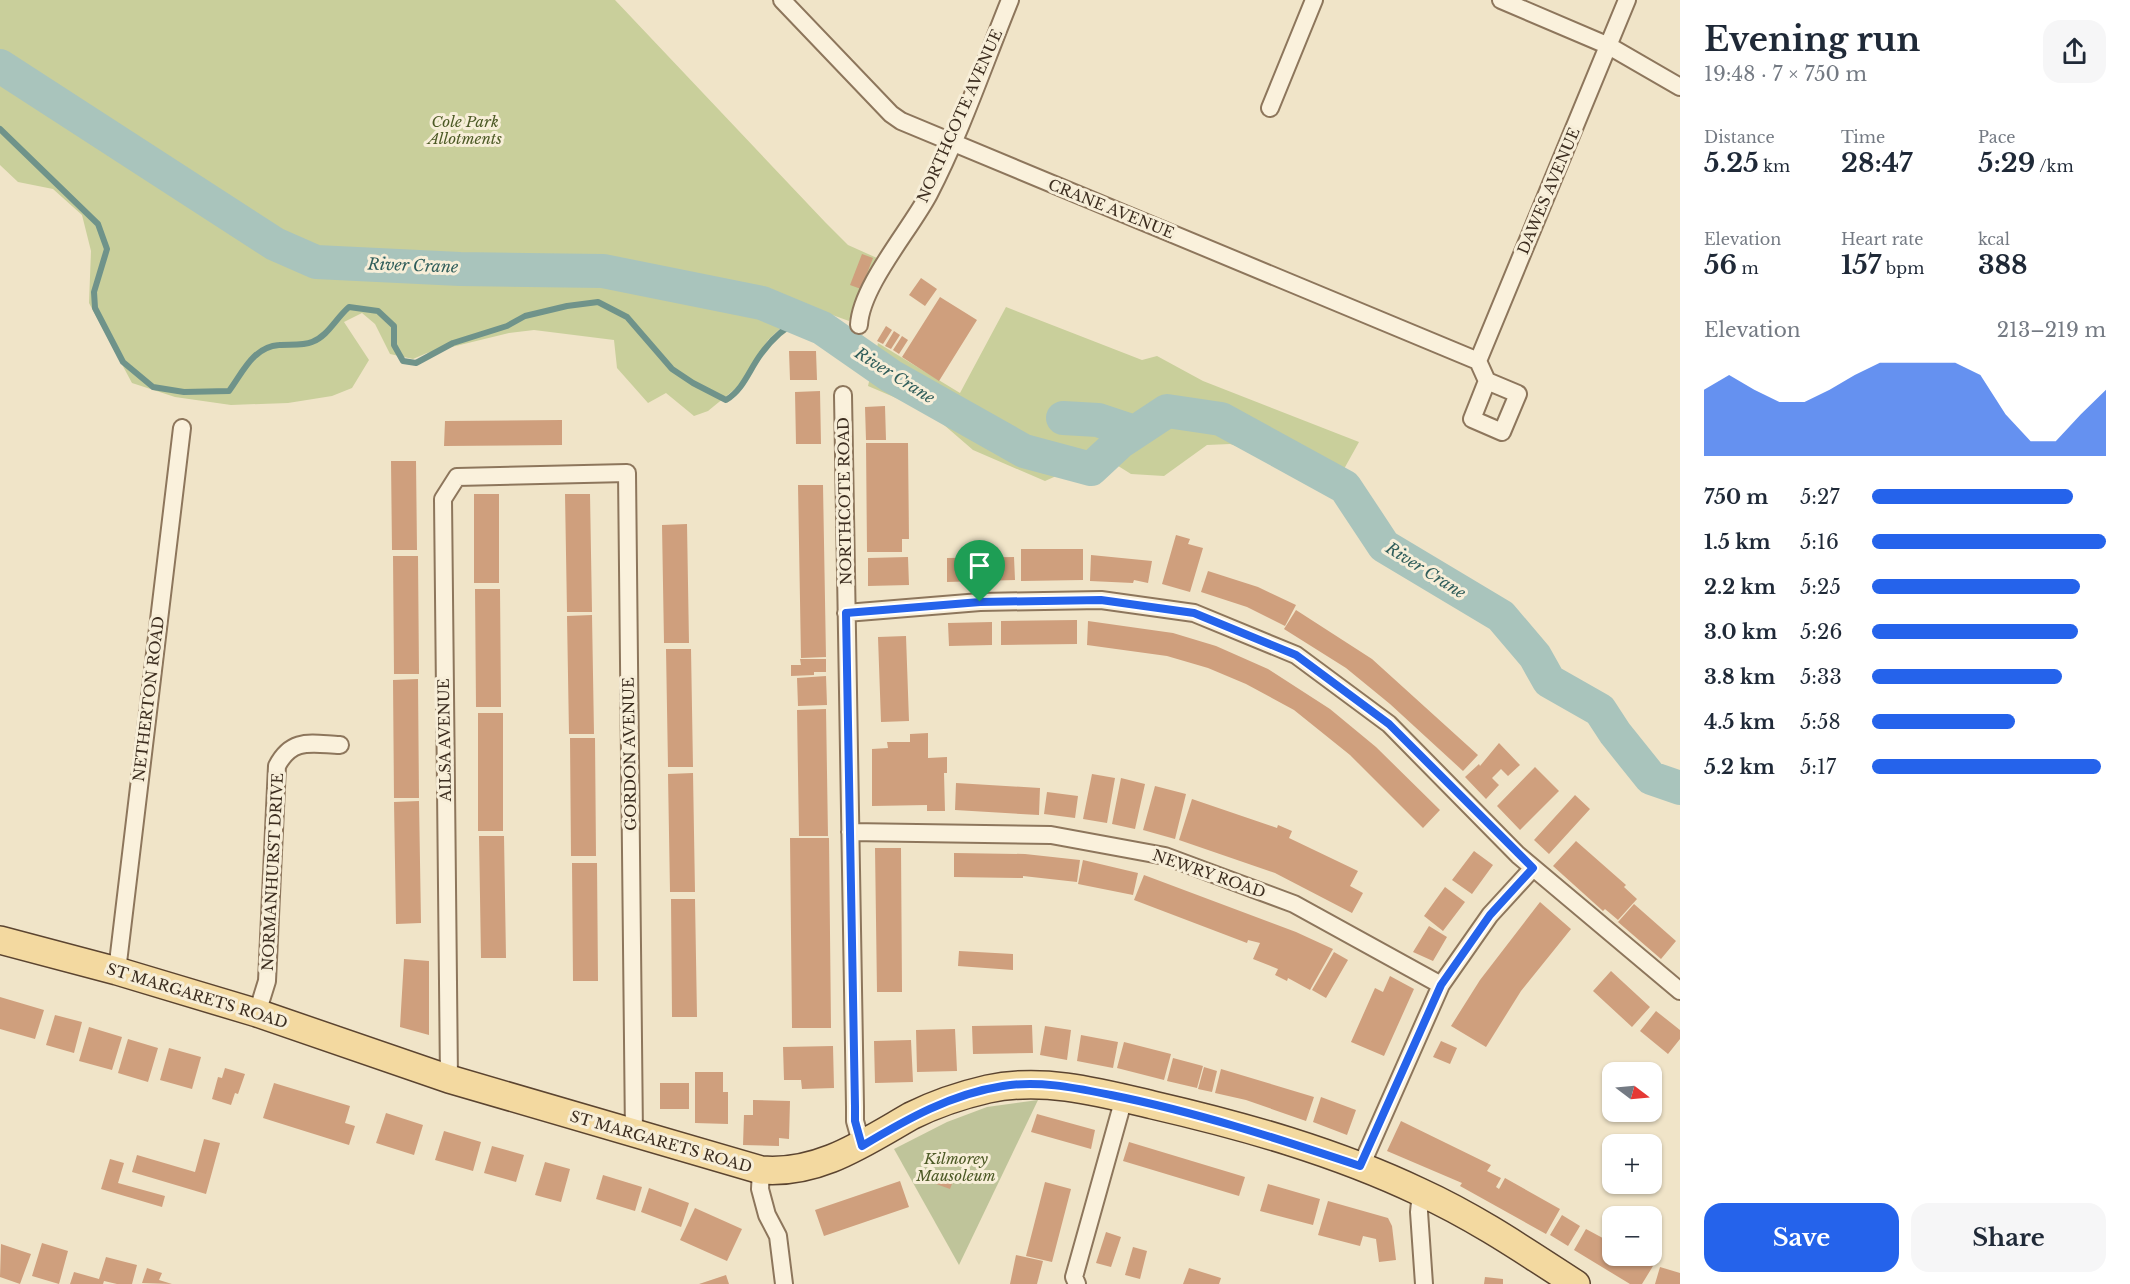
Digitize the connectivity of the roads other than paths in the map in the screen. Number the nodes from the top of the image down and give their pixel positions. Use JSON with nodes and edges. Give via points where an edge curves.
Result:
{"nodes":[{"id":1,"x":782,"y":0,"type":"edge"},
{"id":2,"x":1010,"y":0,"type":"edge"},
{"id":3,"x":1314,"y":0,"type":"edge"},
{"id":4,"x":1502,"y":0,"type":"edge"},
{"id":5,"x":1628,"y":0,"type":"edge"},
{"id":6,"x":1609,"y":46,"type":"junction"},
{"id":7,"x":1680,"y":87,"type":"edge"},
{"id":8,"x":1270,"y":108,"type":"dead end"},
{"id":9,"x":951,"y":142,"type":"junction"},
{"id":10,"x":859,"y":325,"type":"dead end"},
{"id":11,"x":1478,"y":361,"type":"junction"},
{"id":12,"x":1487,"y":381,"type":"dead end"},
{"id":13,"x":843,"y":395,"type":"dead end"},
{"id":14,"x":182,"y":428,"type":"dead end"},
{"id":15,"x":528,"y":474,"type":"joint"},
{"id":16,"x":846,"y":613,"type":"junction"},
{"id":17,"x":340,"y":745,"type":"dead end"},
{"id":18,"x":850,"y":832,"type":"junction"},
{"id":19,"x":1533,"y":868,"type":"junction"},
{"id":20,"x":0,"y":940,"type":"edge"},
{"id":21,"x":117,"y":971,"type":"junction"},
{"id":22,"x":1441,"y":985,"type":"junction"},
{"id":23,"x":1680,"y":991,"type":"edge"},
{"id":24,"x":257,"y":1013,"type":"junction"},
{"id":25,"x":449,"y":1079,"type":"junction"},
{"id":26,"x":1124,"y":1098,"type":"junction"},
{"id":27,"x":634,"y":1135,"type":"junction"},
{"id":28,"x":862,"y":1146,"type":"junction"},
{"id":29,"x":1360,"y":1166,"type":"junction"},
{"id":30,"x":761,"y":1170,"type":"junction"},
{"id":31,"x":1421,"y":1192,"type":"junction"},
{"id":32,"x":784,"y":1284,"type":"edge"},
{"id":33,"x":1077,"y":1284,"type":"edge"},
{"id":34,"x":1424,"y":1284,"type":"edge"},
{"id":35,"x":1576,"y":1284,"type":"edge"}],
"edges":[{"from":1,"to":9,"type":"street","name":"CRANE AVENUE","via":[[891,114]]},
{"from":2,"to":9,"type":"street","name":"NORTHCOTE AVENUE"},
{"from":3,"to":8,"type":"street"},
{"from":4,"to":6,"type":"street"},
{"from":5,"to":6,"type":"street","name":"DAWES AVENUE"},
{"from":6,"to":7,"type":"street"},
{"from":6,"to":11,"type":"street","name":"DAWES AVENUE"},
{"from":9,"to":10,"type":"street","name":"NORTHCOTE AVENUE","via":[[929,195],[860,311]]},
{"from":9,"to":11,"type":"street","name":"CRANE AVENUE"},
{"from":11,"to":12,"type":"street"},
{"from":13,"to":16,"type":"street","name":"NORTHCOTE ROAD"},
{"from":14,"to":21,"type":"street","name":"NETHERTON ROAD"},
{"from":15,"to":25,"type":"street","name":"AILSA AVENUE","via":[[457,477],[443,499]]},
{"from":15,"to":27,"type":"street","name":"GORDON AVENUE","via":[[627,473]]},
{"from":16,"to":18,"type":"street","name":"NORTHCOTE ROAD"},
{"from":16,"to":19,"type":"street","via":[[980,602],[1101,600],[1194,613],[1296,655],[1389,724]]},
{"from":17,"to":24,"type":"street","name":"NORMANHURST DRIVE","via":[[295,747],[284,754],[277,766],[267,981]]},
{"from":18,"to":22,"type":"street","name":"NEWRY ROAD","via":[[1052,835],[1166,856],[1294,904]]},
{"from":18,"to":28,"type":"street","name":"NORTHCOTE ROAD","via":[[855,1121]]},
{"from":19,"to":22,"type":"street","via":[[1490,915]]},
{"from":19,"to":23,"type":"street"},
{"from":20,"to":21,"type":"main road","name":"ST MARGARETS ROAD"},
{"from":21,"to":24,"type":"main road","name":"ST MARGARETS ROAD"},
{"from":22,"to":29,"type":"street"},
{"from":24,"to":25,"type":"main road","name":"ST MARGARETS ROAD"},
{"from":25,"to":27,"type":"main road","name":"ST MARGARETS ROAD"},
{"from":26,"to":28,"type":"main road","name":"ST MARGARETS ROAD","via":[[1067,1086],[1005,1085],[942,1103]]},
{"from":26,"to":29,"type":"main road","name":"ST MARGARETS ROAD","via":[[1260,1133]]},
{"from":26,"to":33,"type":"street","via":[[1074,1277]]},
{"from":27,"to":30,"type":"main road","name":"ST MARGARETS ROAD"},
{"from":28,"to":30,"type":"main road","name":"ST MARGARETS ROAD","via":[[802,1168]]},
{"from":29,"to":31,"type":"main road","name":"ST MARGARETS ROAD"},
{"from":30,"to":32,"type":"street","via":[[760,1189],[778,1236]]},
{"from":31,"to":34,"type":"street"},
{"from":31,"to":35,"type":"main road","name":"ST MARGARETS ROAD","via":[[1496,1232]]}]}
